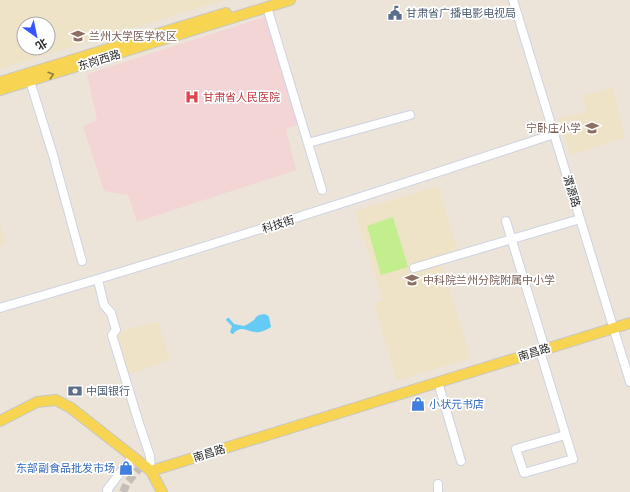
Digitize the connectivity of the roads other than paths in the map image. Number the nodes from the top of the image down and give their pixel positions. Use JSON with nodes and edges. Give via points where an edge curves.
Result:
{"nodes":[{"id":1,"x":290,"y":0,"type":"edge"},
{"id":2,"x":513,"y":0,"type":"edge"},
{"id":3,"x":268,"y":3,"type":"edge"},
{"id":4,"x":30,"y":81,"type":"junction"},
{"id":5,"x":0,"y":82,"type":"edge"},
{"id":6,"x":0,"y":90,"type":"edge"},
{"id":7,"x":410,"y":115,"type":"dead end"},
{"id":8,"x":554,"y":134,"type":"junction"},
{"id":9,"x":308,"y":143,"type":"junction"},
{"id":10,"x":322,"y":190,"type":"dead end"},
{"id":11,"x":580,"y":219,"type":"junction"},
{"id":12,"x":506,"y":221,"type":"dead end"},
{"id":13,"x":512,"y":239,"type":"junction"},
{"id":14,"x":82,"y":261,"type":"dead end"},
{"id":15,"x":414,"y":268,"type":"dead end"},
{"id":16,"x":98,"y":280,"type":"junction"},
{"id":17,"x":0,"y":308,"type":"edge"},
{"id":18,"x":630,"y":323,"type":"edge"},
{"id":19,"x":614,"y":328,"type":"junction"},
{"id":20,"x":542,"y":350,"type":"junction"},
{"id":21,"x":438,"y":382,"type":"junction"},
{"id":22,"x":630,"y":382,"type":"edge"},
{"id":23,"x":0,"y":421,"type":"edge"},
{"id":24,"x":565,"y":435,"type":"junction"},
{"id":25,"x":132,"y":456,"type":"junction"},
{"id":26,"x":460,"y":461,"type":"dead end"},
{"id":27,"x":151,"y":470,"type":"junction"},
{"id":28,"x":108,"y":492,"type":"edge"},
{"id":29,"x":162,"y":492,"type":"edge"}],
"edges":[{"from":1,"to":3,"type":"main road","name":"东岗西路"},
{"from":2,"to":8,"type":"street","name":"渭源路"},
{"from":4,"to":3,"type":"main road","name":"东岗西路","one_way":true},
{"from":3,"to":5,"type":"main road","name":"东岗西路"},
{"from":3,"to":9,"type":"street"},
{"from":4,"to":6,"type":"main road","name":"东岗西路"},
{"from":4,"to":14,"type":"street"},
{"from":7,"to":9,"type":"street"},
{"from":8,"to":11,"type":"street","name":"渭源路"},
{"from":8,"to":16,"type":"street","name":"科技街"},
{"from":9,"to":10,"type":"street"},
{"from":11,"to":13,"type":"street"},
{"from":11,"to":19,"type":"street","name":"渭源路"},
{"from":12,"to":13,"type":"street"},
{"from":13,"to":15,"type":"street"},
{"from":13,"to":20,"type":"street"},
{"from":16,"to":17,"type":"street","name":"科技街"},
{"from":16,"to":27,"type":"street","via":[[104,305],[111,313],[116,330],[112,335],[150,456]]},
{"from":18,"to":19,"type":"main road","name":"南昌路"},
{"from":19,"to":20,"type":"main road","name":"南昌路"},
{"from":19,"to":22,"type":"street","name":"渭源路"},
{"from":20,"to":21,"type":"main road","name":"南昌路"},
{"from":20,"to":24,"type":"street"},
{"from":21,"to":26,"type":"street"},
{"from":21,"to":27,"type":"main road","name":"南昌路"},
{"from":23,"to":25,"type":"main road","via":[[37,402],[56,400],[71,408]]},
{"from":24,"to":24,"type":"street","via":[[573,459],[524,473],[516,449]]},
{"from":25,"to":27,"type":"main road"},
{"from":25,"to":28,"type":"street"},
{"from":27,"to":29,"type":"main road"}]}
